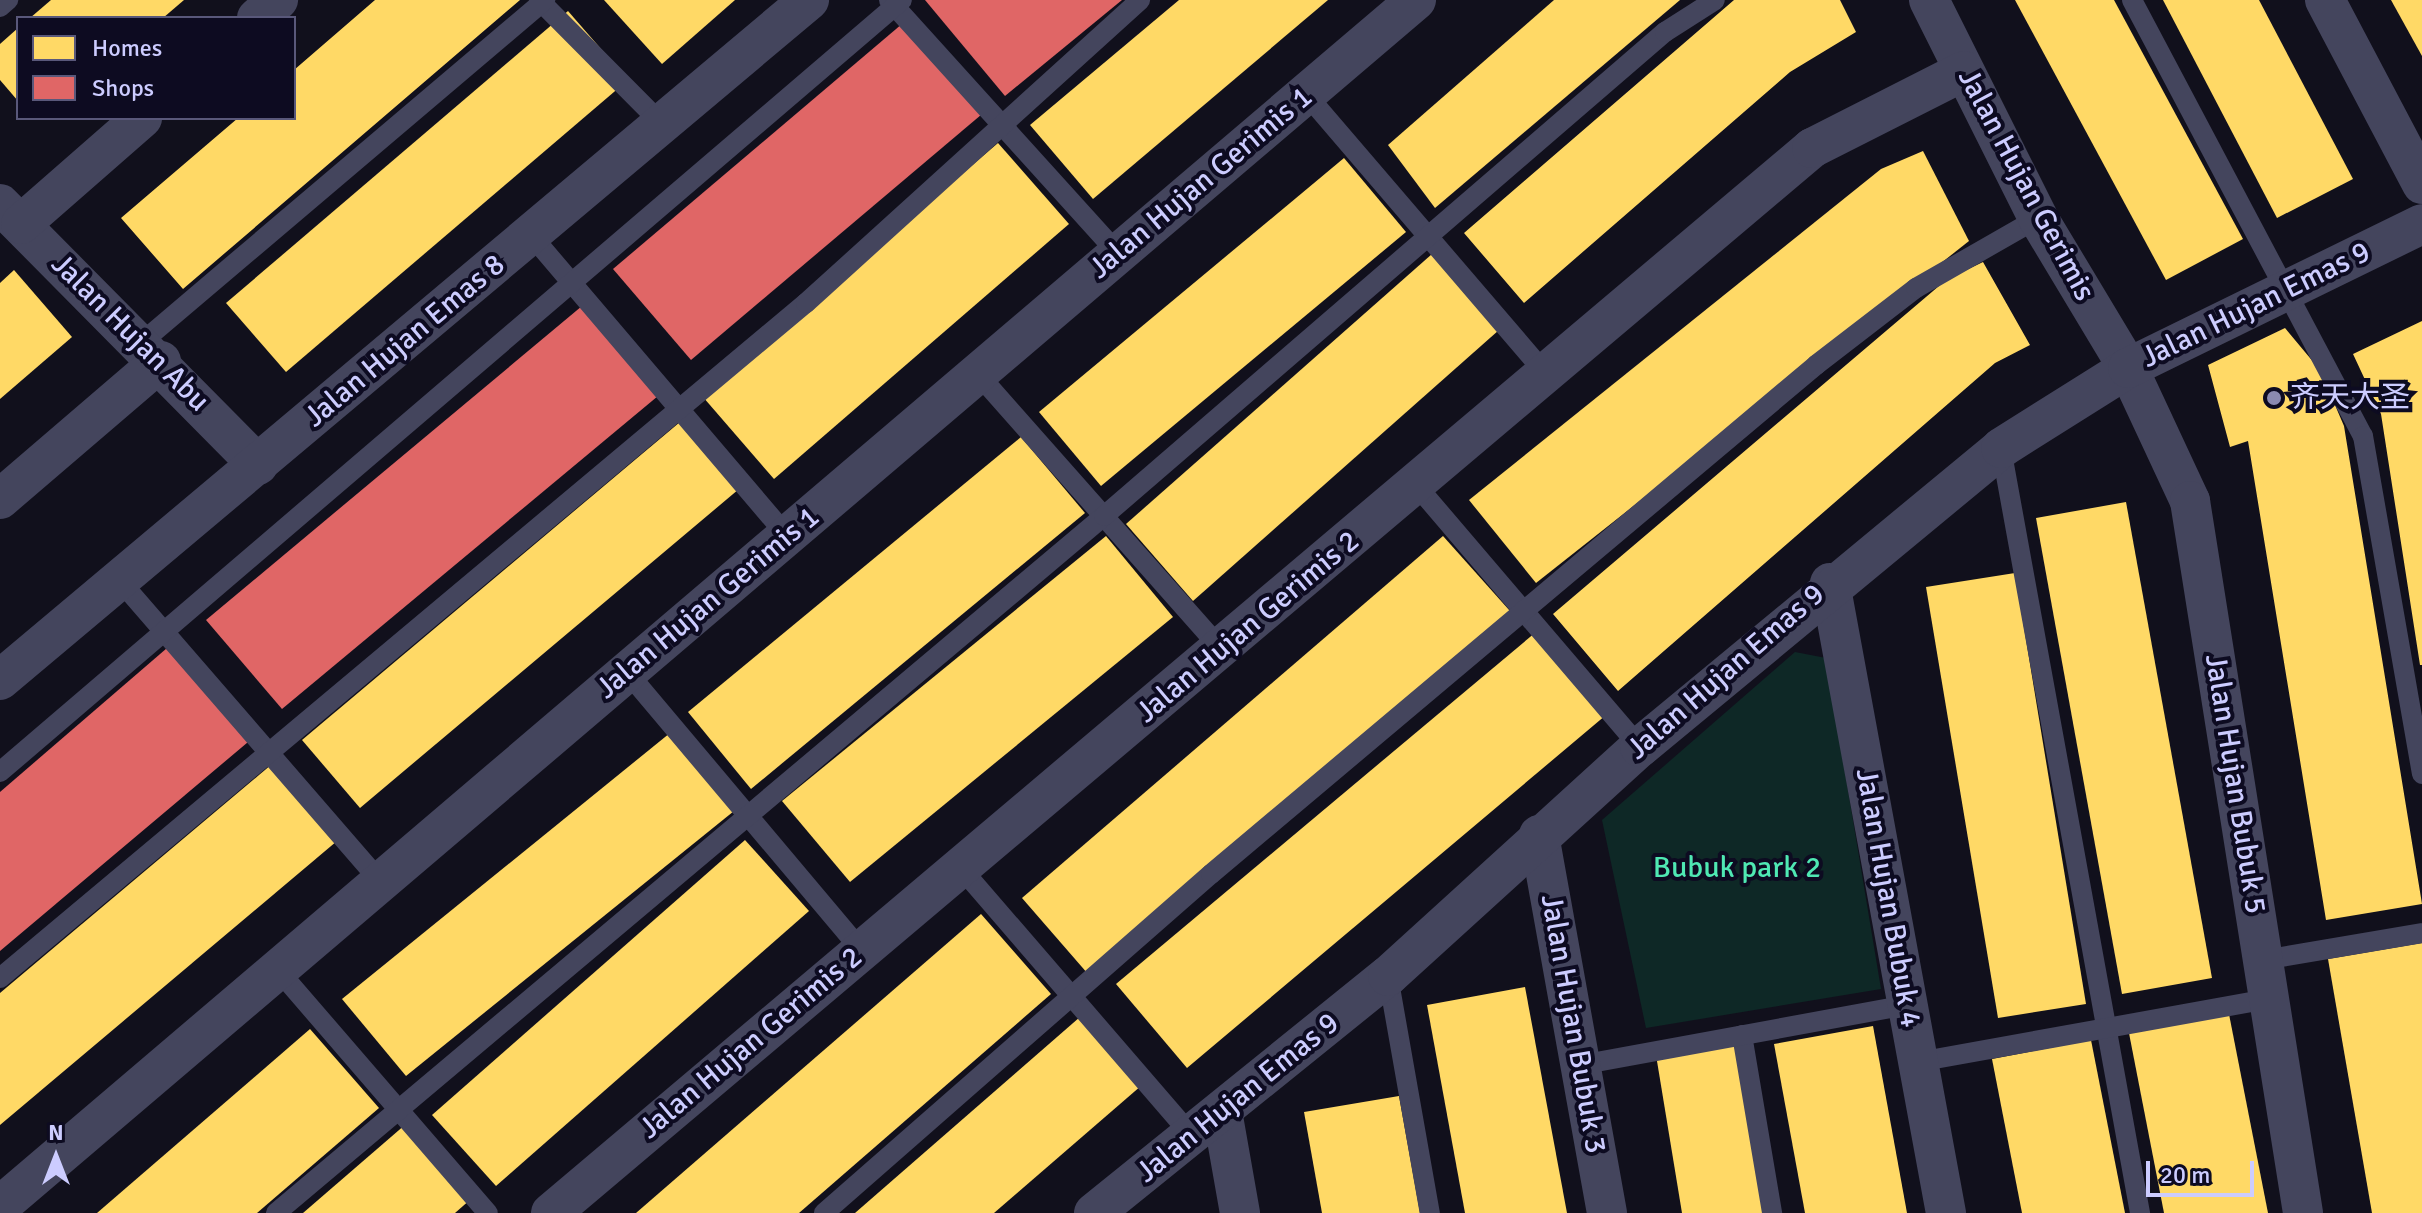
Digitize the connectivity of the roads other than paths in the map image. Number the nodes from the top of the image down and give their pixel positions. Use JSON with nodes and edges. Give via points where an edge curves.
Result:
{"nodes":[{"id":1,"x":8,"y":0,"type":"edge"},
{"id":2,"x":278,"y":0,"type":"edge"},
{"id":3,"x":809,"y":0,"type":"edge"},
{"id":4,"x":1140,"y":0,"type":"edge"},
{"id":5,"x":1715,"y":0,"type":"edge"},
{"id":6,"x":1929,"y":0,"type":"edge"},
{"id":7,"x":2132,"y":0,"type":"edge"},
{"id":8,"x":2325,"y":0,"type":"edge"},
{"id":9,"x":542,"y":1,"type":"edge"},
{"id":10,"x":895,"y":2,"type":"edge"},
{"id":11,"x":1402,"y":4,"type":"edge"},
{"id":12,"x":0,"y":7,"type":"edge"},
{"id":13,"x":259,"y":16,"type":"edge"},
{"id":14,"x":1964,"y":71,"type":"junction"},
{"id":15,"x":1306,"y":94,"type":"junction"},
{"id":16,"x":139,"y":120,"type":"edge"},
{"id":17,"x":662,"y":124,"type":"junction"},
{"id":18,"x":999,"y":125,"type":"junction"},
{"id":19,"x":2422,"y":184,"type":"edge"},
{"id":20,"x":2038,"y":218,"type":"junction"},
{"id":21,"x":7,"y":223,"type":"edge"},
{"id":22,"x":2422,"y":224,"type":"edge"},
{"id":23,"x":531,"y":235,"type":"junction"},
{"id":24,"x":1429,"y":236,"type":"junction"},
{"id":25,"x":1118,"y":253,"type":"junction"},
{"id":26,"x":573,"y":285,"type":"junction"},
{"id":27,"x":2286,"y":290,"type":"junction"},
{"id":28,"x":152,"y":352,"type":"junction"},
{"id":29,"x":2128,"y":368,"type":"junction"},
{"id":30,"x":977,"y":373,"type":"junction"},
{"id":31,"x":1545,"y":373,"type":"junction"},
{"id":32,"x":679,"y":405,"type":"junction"},
{"id":33,"x":2001,"y":448,"type":"junction"},
{"id":34,"x":258,"y":465,"type":"junction"},
{"id":35,"x":1416,"y":485,"type":"junction"},
{"id":36,"x":0,"y":499,"type":"edge"},
{"id":37,"x":1104,"y":516,"type":"junction"},
{"id":38,"x":787,"y":536,"type":"junction"},
{"id":39,"x":121,"y":582,"type":"junction"},
{"id":40,"x":1830,"y":583,"type":"junction"},
{"id":41,"x":1521,"y":613,"type":"junction"},
{"id":42,"x":162,"y":631,"type":"junction"},
{"id":43,"x":1222,"y":650,"type":"junction"},
{"id":44,"x":627,"y":672,"type":"junction"},
{"id":45,"x":0,"y":680,"type":"edge"},
{"id":46,"x":1640,"y":747,"type":"junction"},
{"id":47,"x":267,"y":748,"type":"junction"},
{"id":48,"x":0,"y":772,"type":"edge"},
{"id":49,"x":2422,"y":774,"type":"edge"},
{"id":50,"x":748,"y":817,"type":"junction"},
{"id":51,"x":1539,"y":835,"type":"junction"},
{"id":52,"x":960,"y":867,"type":"junction"},
{"id":53,"x":381,"y":882,"type":"junction"},
{"id":54,"x":2422,"y":933,"type":"edge"},
{"id":55,"x":861,"y":950,"type":"junction"},
{"id":56,"x":278,"y":970,"type":"junction"},
{"id":57,"x":1388,"y":976,"type":"junction"},
{"id":58,"x":0,"y":978,"type":"edge"},
{"id":59,"x":2266,"y":980,"type":"junction"},
{"id":60,"x":1071,"y":996,"type":"junction"},
{"id":61,"x":1907,"y":1005,"type":"junction"},
{"id":62,"x":2105,"y":1026,"type":"junction"},
{"id":63,"x":1742,"y":1035,"type":"junction"},
{"id":64,"x":1918,"y":1062,"type":"junction"},
{"id":65,"x":1580,"y":1065,"type":"junction"},
{"id":66,"x":399,"y":1110,"type":"junction"},
{"id":67,"x":1222,"y":1111,"type":"junction"},
{"id":68,"x":1191,"y":1135,"type":"junction"},
{"id":69,"x":0,"y":1206,"type":"edge"},
{"id":70,"x":276,"y":1213,"type":"edge"},
{"id":71,"x":488,"y":1213,"type":"edge"},
{"id":72,"x":551,"y":1213,"type":"edge"},
{"id":73,"x":824,"y":1213,"type":"edge"},
{"id":74,"x":1094,"y":1213,"type":"edge"},
{"id":75,"x":1240,"y":1213,"type":"edge"},
{"id":76,"x":1430,"y":1213,"type":"edge"},
{"id":77,"x":1607,"y":1213,"type":"edge"},
{"id":78,"x":1772,"y":1213,"type":"edge"},
{"id":79,"x":1946,"y":1213,"type":"edge"},
{"id":80,"x":2140,"y":1213,"type":"edge"},
{"id":81,"x":2303,"y":1213,"type":"edge"}],
"edges":[{"from":1,"to":12,"type":"lane"},
{"from":2,"to":13,"type":"street"},
{"from":3,"to":17,"type":"street","name":"Jalan Hujan Emas 8"},
{"from":4,"to":18,"type":"lane"},
{"from":5,"to":24,"type":"lane","via":[[1665,32]]},
{"from":6,"to":14,"type":"street","name":"Jalan Hujan Gerimis"},
{"from":7,"to":27,"type":"lane"},
{"from":8,"to":19,"type":"street"},
{"from":9,"to":17,"type":"lane"},
{"from":9,"to":28,"type":"lane"},
{"from":10,"to":18,"type":"lane"},
{"from":10,"to":26,"type":"lane"},
{"from":11,"to":15,"type":"street","name":"Jalan Hujan Gerimis 1"},
{"from":14,"to":20,"type":"street","name":"Jalan Hujan Gerimis"},
{"from":14,"to":31,"type":"street","name":"Jalan Hujan Gerimis 2","via":[[1812,148]]},
{"from":15,"to":24,"type":"lane"},
{"from":15,"to":25,"type":"street","name":"Jalan Hujan Gerimis 1"},
{"from":16,"to":21,"type":"street"},
{"from":17,"to":23,"type":"street","name":"Jalan Hujan Emas 8"},
{"from":18,"to":25,"type":"lane"},
{"from":18,"to":32,"type":"lane","via":[[806,303]]},
{"from":20,"to":29,"type":"street","name":"Jalan Hujan Gerimis"},
{"from":20,"to":41,"type":"lane","via":[[1904,298]]},
{"from":21,"to":28,"type":"street","name":"Jalan Hujan Abu"},
{"from":22,"to":27,"type":"street","name":"Jalan Hujan Emas 9"},
{"from":23,"to":26,"type":"lane"},
{"from":23,"to":34,"type":"street","name":"Jalan Hujan Emas 8"},
{"from":24,"to":31,"type":"lane"},
{"from":24,"to":37,"type":"lane"},
{"from":25,"to":30,"type":"street","name":"Jalan Hujan Gerimis 1"},
{"from":26,"to":32,"type":"lane"},
{"from":26,"to":42,"type":"lane"},
{"from":27,"to":29,"type":"street","name":"Jalan Hujan Emas 9"},
{"from":27,"to":49,"type":"lane","via":[[2363,436]]},
{"from":28,"to":34,"type":"street","name":"Jalan Hujan Abu"},
{"from":28,"to":36,"type":"street"},
{"from":29,"to":33,"type":"street","name":"Jalan Hujan Emas 9"},
{"from":29,"to":59,"type":"street","name":"Jalan Hujan Bubuk 5","via":[[2190,501]]},
{"from":30,"to":37,"type":"lane"},
{"from":30,"to":38,"type":"street","name":"Jalan Hujan Gerimis 1"},
{"from":31,"to":35,"type":"street","name":"Jalan Hujan Gerimis 2"},
{"from":32,"to":38,"type":"lane"},
{"from":32,"to":47,"type":"lane"},
{"from":33,"to":40,"type":"street","name":"Jalan Hujan Emas 9"},
{"from":33,"to":62,"type":"lane"},
{"from":34,"to":39,"type":"street","name":"Jalan Hujan Emas 8"},
{"from":35,"to":41,"type":"lane"},
{"from":35,"to":43,"type":"street","name":"Jalan Hujan Gerimis 2"},
{"from":37,"to":43,"type":"lane"},
{"from":37,"to":50,"type":"lane"},
{"from":38,"to":44,"type":"street","name":"Jalan Hujan Gerimis 1"},
{"from":39,"to":42,"type":"lane"},
{"from":39,"to":45,"type":"street","name":"Jalan Hujan Emas 8"},
{"from":40,"to":46,"type":"street","name":"Jalan Hujan Emas 9"},
{"from":40,"to":61,"type":"street","name":"Jalan Hujan Bubuk 4"},
{"from":41,"to":46,"type":"lane"},
{"from":41,"to":60,"type":"lane"},
{"from":42,"to":47,"type":"lane"},
{"from":42,"to":48,"type":"lane"},
{"from":43,"to":52,"type":"street","name":"Jalan Hujan Gerimis 2"},
{"from":44,"to":50,"type":"lane"},
{"from":44,"to":53,"type":"street","name":"Jalan Hujan Gerimis 1"},
{"from":46,"to":51,"type":"street","name":"Jalan Hujan Emas 9"},
{"from":47,"to":53,"type":"lane"},
{"from":47,"to":58,"type":"lane"},
{"from":50,"to":55,"type":"lane"},
{"from":50,"to":66,"type":"lane"},
{"from":51,"to":57,"type":"street","name":"Jalan Hujan Emas 9"},
{"from":51,"to":65,"type":"street","name":"Jalan Hujan Bubuk 3"},
{"from":52,"to":55,"type":"street","name":"Jalan Hujan Gerimis 2"},
{"from":52,"to":60,"type":"lane"},
{"from":53,"to":56,"type":"street","name":"Jalan Hujan Gerimis 1"},
{"from":54,"to":59,"type":"lane"},
{"from":55,"to":72,"type":"street","name":"Jalan Hujan Gerimis 2"},
{"from":56,"to":66,"type":"lane"},
{"from":56,"to":69,"type":"street","name":"Jalan Hujan Gerimis 1"},
{"from":57,"to":67,"type":"street","name":"Jalan Hujan Emas 9"},
{"from":57,"to":76,"type":"lane"},
{"from":59,"to":62,"type":"lane"},
{"from":59,"to":81,"type":"street","name":"Jalan Hujan Bubuk 5"},
{"from":60,"to":68,"type":"lane"},
{"from":60,"to":73,"type":"lane"},
{"from":61,"to":63,"type":"lane"},
{"from":61,"to":64,"type":"street","name":"Jalan Hujan Bubuk 4"},
{"from":62,"to":64,"type":"lane"},
{"from":62,"to":80,"type":"lane"},
{"from":63,"to":65,"type":"lane"},
{"from":63,"to":78,"type":"lane"},
{"from":64,"to":79,"type":"street","name":"Jalan Hujan Bubuk 4"},
{"from":65,"to":77,"type":"street","name":"Jalan Hujan Bubuk 3"},
{"from":66,"to":70,"type":"lane"},
{"from":66,"to":71,"type":"lane"},
{"from":67,"to":68,"type":"street","name":"Jalan Hujan Emas 9"},
{"from":67,"to":75,"type":"street"},
{"from":68,"to":74,"type":"street","name":"Jalan Hujan Emas 9"}]}
